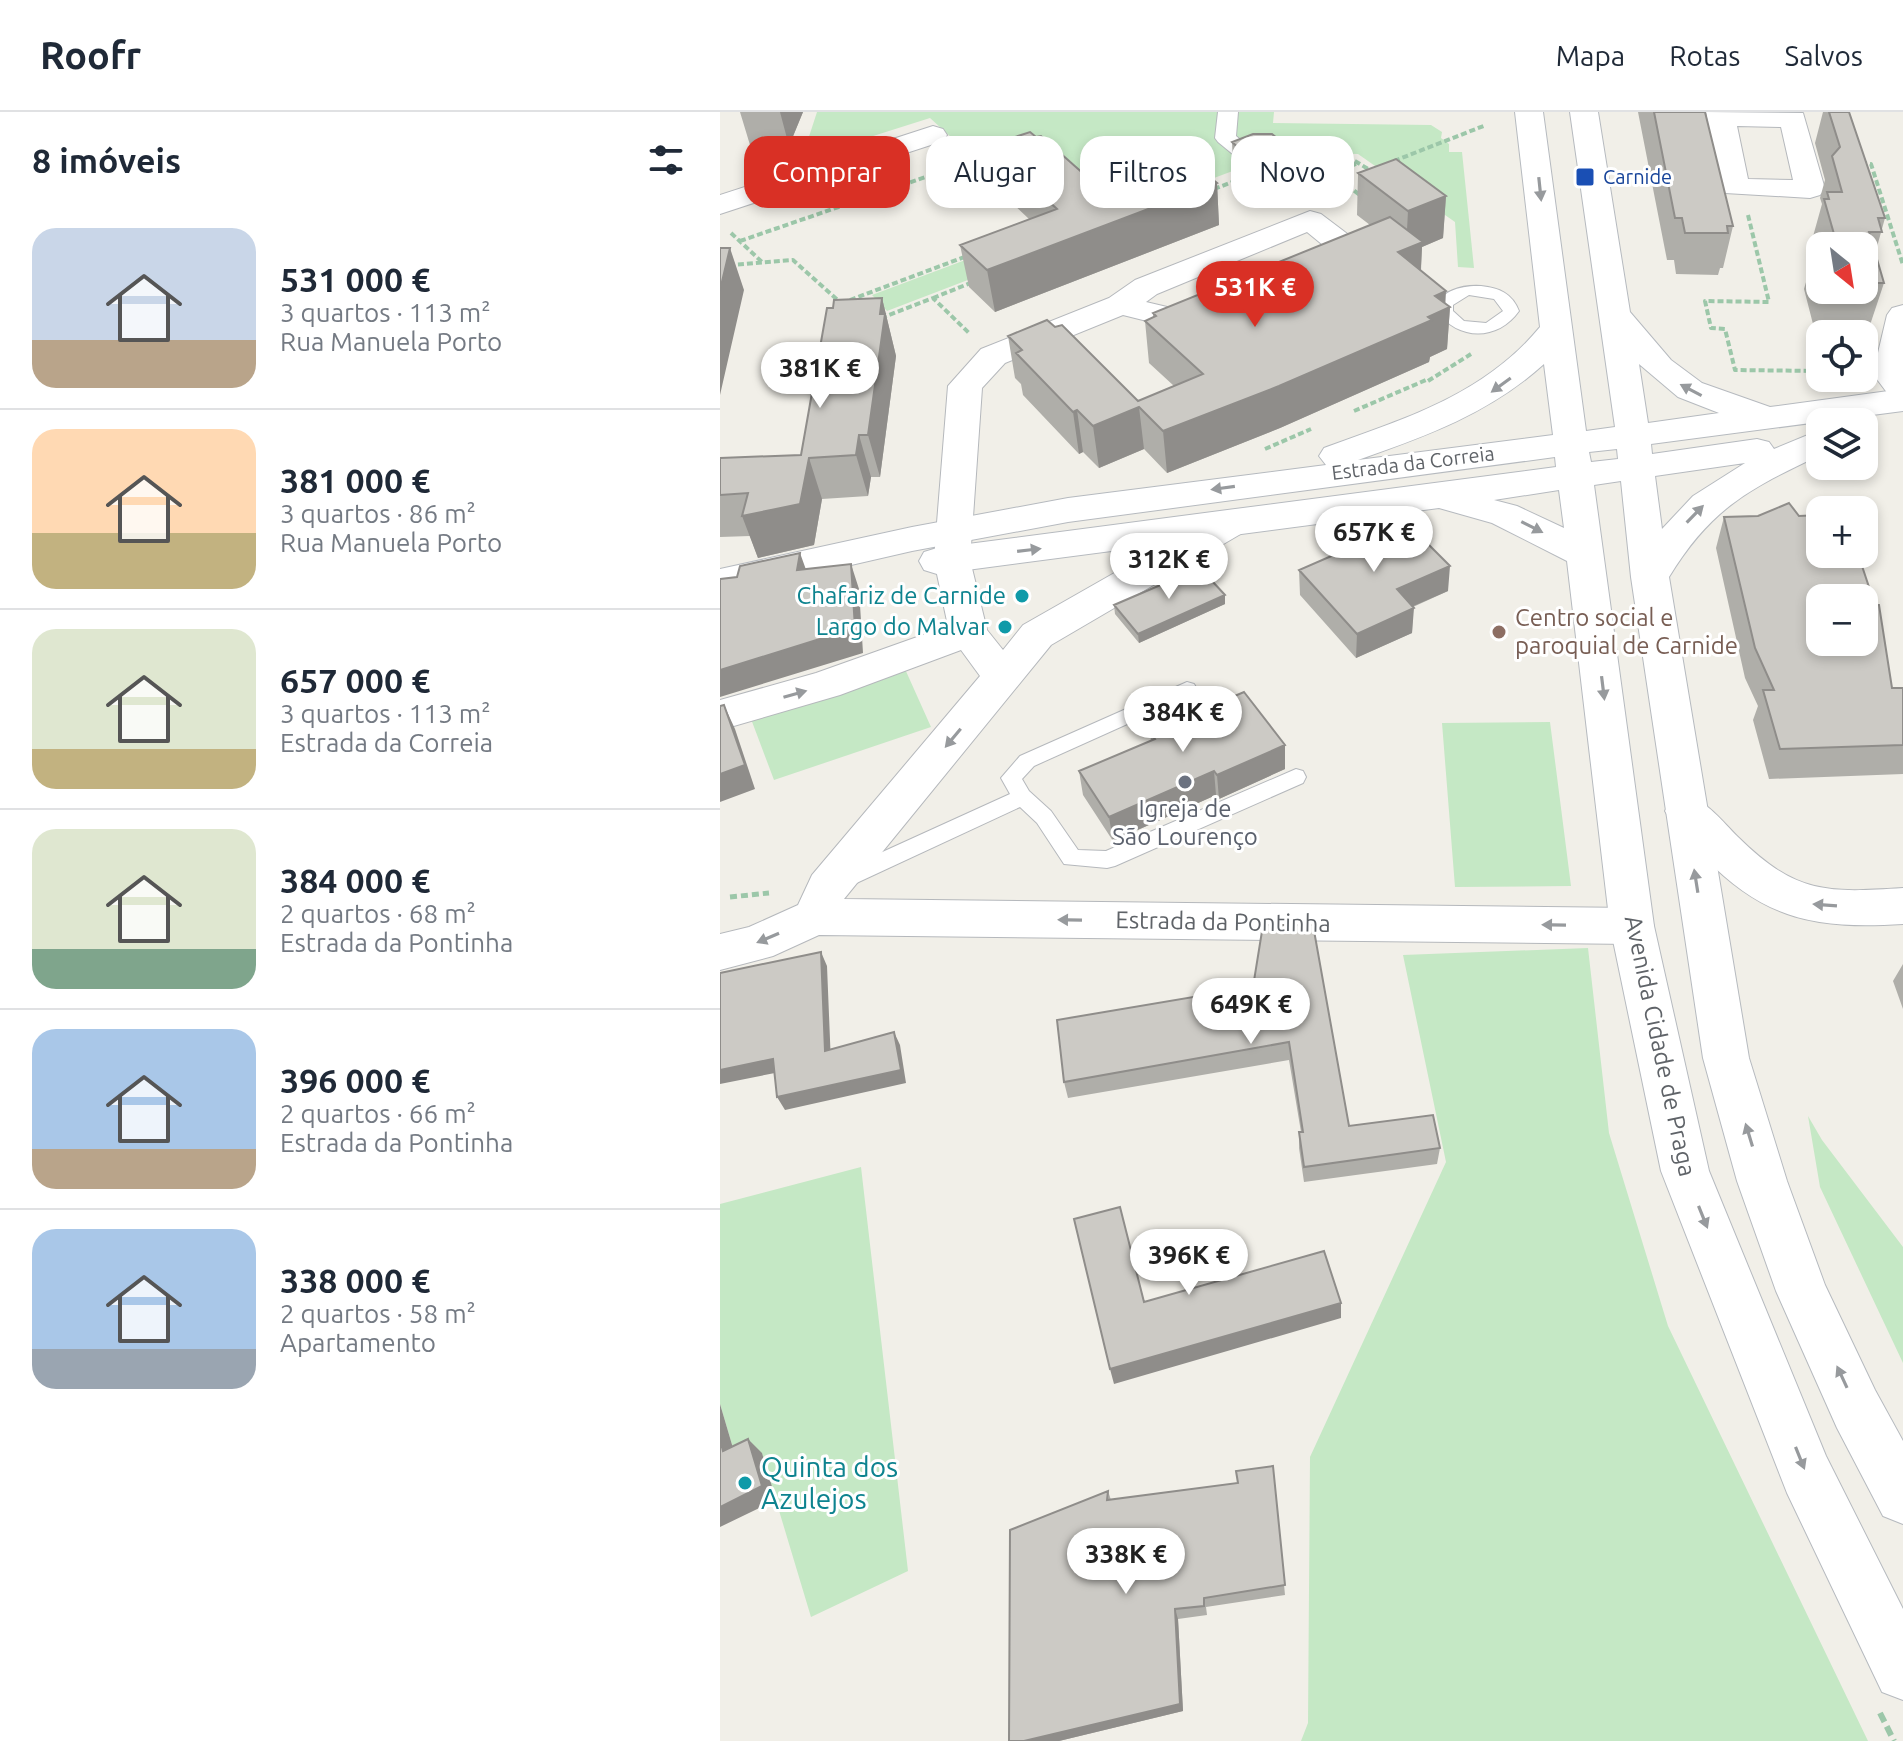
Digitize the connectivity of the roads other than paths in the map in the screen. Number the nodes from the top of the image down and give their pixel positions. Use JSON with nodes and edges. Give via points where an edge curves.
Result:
{"nodes":[{"id":1,"x":1228,"y":112,"type":"edge"},
{"id":2,"x":1529,"y":112,"type":"edge"},
{"id":3,"x":1584,"y":112,"type":"edge"},
{"id":4,"x":1721,"y":114,"type":"edge"},
{"id":5,"x":933,"y":135,"type":"dead end"},
{"id":6,"x":1231,"y":143,"type":"edge"},
{"id":7,"x":725,"y":218,"type":"edge"},
{"id":8,"x":1283,"y":281,"type":"edge"},
{"id":9,"x":1242,"y":298,"type":"edge"},
{"id":10,"x":1120,"y":305,"type":"junction"},
{"id":11,"x":1613,"y":312,"type":"junction"},
{"id":12,"x":1903,"y":315,"type":"edge"},
{"id":13,"x":1555,"y":330,"type":"junction"},
{"id":14,"x":1903,"y":391,"type":"edge"},
{"id":15,"x":1903,"y":400,"type":"edge"},
{"id":16,"x":1793,"y":416,"type":"junction"},
{"id":17,"x":1903,"y":429,"type":"edge"},
{"id":18,"x":1878,"y":433,"type":"edge"},
{"id":19,"x":1806,"y":442,"type":"edge"},
{"id":20,"x":1806,"y":448,"type":"edge"},
{"id":21,"x":1635,"y":451,"type":"junction"},
{"id":22,"x":1574,"y":459,"type":"junction"},
{"id":23,"x":1262,"y":467,"type":"junction"},
{"id":24,"x":1431,"y":497,"type":"junction"},
{"id":25,"x":1231,"y":523,"type":"junction"},
{"id":26,"x":953,"y":546,"type":"junction"},
{"id":27,"x":1587,"y":555,"type":"junction"},
{"id":28,"x":1650,"y":577,"type":"junction"},
{"id":29,"x":720,"y":583,"type":"edge"},
{"id":30,"x":969,"y":633,"type":"junction"},
{"id":31,"x":1002,"y":677,"type":"junction"},
{"id":32,"x":1187,"y":689,"type":"dead end"},
{"id":33,"x":720,"y":715,"type":"edge"},
{"id":34,"x":1296,"y":777,"type":"dead end"},
{"id":35,"x":1022,"y":797,"type":"junction"},
{"id":36,"x":1686,"y":811,"type":"junction"},
{"id":37,"x":821,"y":902,"type":"junction"},
{"id":38,"x":1903,"y":906,"type":"edge"},
{"id":39,"x":1632,"y":926,"type":"junction"},
{"id":40,"x":720,"y":952,"type":"edge"},
{"id":41,"x":1903,"y":1496,"type":"edge"},
{"id":42,"x":1903,"y":1671,"type":"edge"}],
"edges":[{"from":1,"to":6,"type":"street","via":[[1225,138]]},
{"from":2,"to":13,"type":"main road","name":"Avenida Cidade de Praga","one_way":true},
{"from":3,"to":11,"type":"main road"},
{"from":4,"to":4,"type":"main road","via":[[1735,187],[1810,189],[1793,119]]},
{"from":5,"to":7,"type":"main road"},
{"from":8,"to":10,"type":"main road","via":[[1351,252],[1310,220],[1146,287]]},
{"from":9,"to":10,"type":"main road","via":[[1187,321]]},
{"from":10,"to":26,"type":"main road","via":[[993,356],[965,386]]},
{"from":16,"to":11,"type":"main road","one_way":true,"via":[[1726,405],[1680,384],[1653,364]]},
{"from":11,"to":21,"type":"main road"},
{"from":12,"to":14,"type":"main road","via":[[1890,374]]},
{"from":13,"to":22,"type":"main road","name":"Avenida Cidade de Praga"},
{"from":13,"to":23,"type":"main road","one_way":true,"via":[[1539,353],[1504,384],[1459,410]]},
{"from":15,"to":16,"type":"main road","name":"Estrada da Correia"},
{"from":16,"to":21,"type":"main road","name":"Estrada da Correia"},
{"from":17,"to":18,"type":"main road"},
{"from":19,"to":21,"type":"main road","name":"Estrada da Correia"},
{"from":28,"to":20,"type":"main road","one_way":true,"via":[[1705,504]]},
{"from":21,"to":22,"type":"main road","name":"Estrada da Correia"},
{"from":21,"to":28,"type":"main road"},
{"from":22,"to":23,"type":"main road","name":"Estrada da Correia"},
{"from":22,"to":24,"type":"main road","name":"Estrada da Correia"},
{"from":22,"to":27,"type":"main road","name":"Avenida Cidade de Praga"},
{"from":23,"to":26,"type":"main road","name":"Estrada da Correia","one_way":true,"via":[[1068,510]]},
{"from":24,"to":25,"type":"main road","name":"Estrada da Correia"},
{"from":24,"to":27,"type":"main road","one_way":true,"via":[[1504,514]]},
{"from":26,"to":25,"type":"main road","name":"Estrada da Correia","one_way":true},
{"from":25,"to":31,"type":"main road","name":"Estrada da Correia","via":[[1037,635]]},
{"from":26,"to":29,"type":"main road"},
{"from":26,"to":30,"type":"main road"},
{"from":27,"to":39,"type":"main road","name":"Avenida Cidade de Praga","one_way":true},
{"from":28,"to":36,"type":"main road"},
{"from":30,"to":31,"type":"main road"},
{"from":33,"to":30,"type":"main road","one_way":true,"via":[[826,685]]},
{"from":31,"to":37,"type":"main road","name":"Estrada da Correia","one_way":true},
{"from":32,"to":35,"type":"lane","via":[[1027,761],[1011,778]]},
{"from":34,"to":35,"type":"lane","via":[[1107,860],[1072,858],[1044,817]]},
{"from":35,"to":37,"type":"lane"},
{"from":38,"to":36,"type":"main road","one_way":true,"via":[[1796,901],[1750,873]]},
{"from":41,"to":36,"type":"main road","one_way":true,"via":[[1802,1291],[1762,1181],[1726,1058]]},
{"from":39,"to":37,"type":"main road","name":"Estrada da Pontinha","one_way":true},
{"from":37,"to":40,"type":"main road","one_way":true,"via":[[757,943]]},
{"from":39,"to":42,"type":"main road","name":"Avenida Cidade de Praga","one_way":true,"via":[[1685,1171],[1806,1474]]}]}
